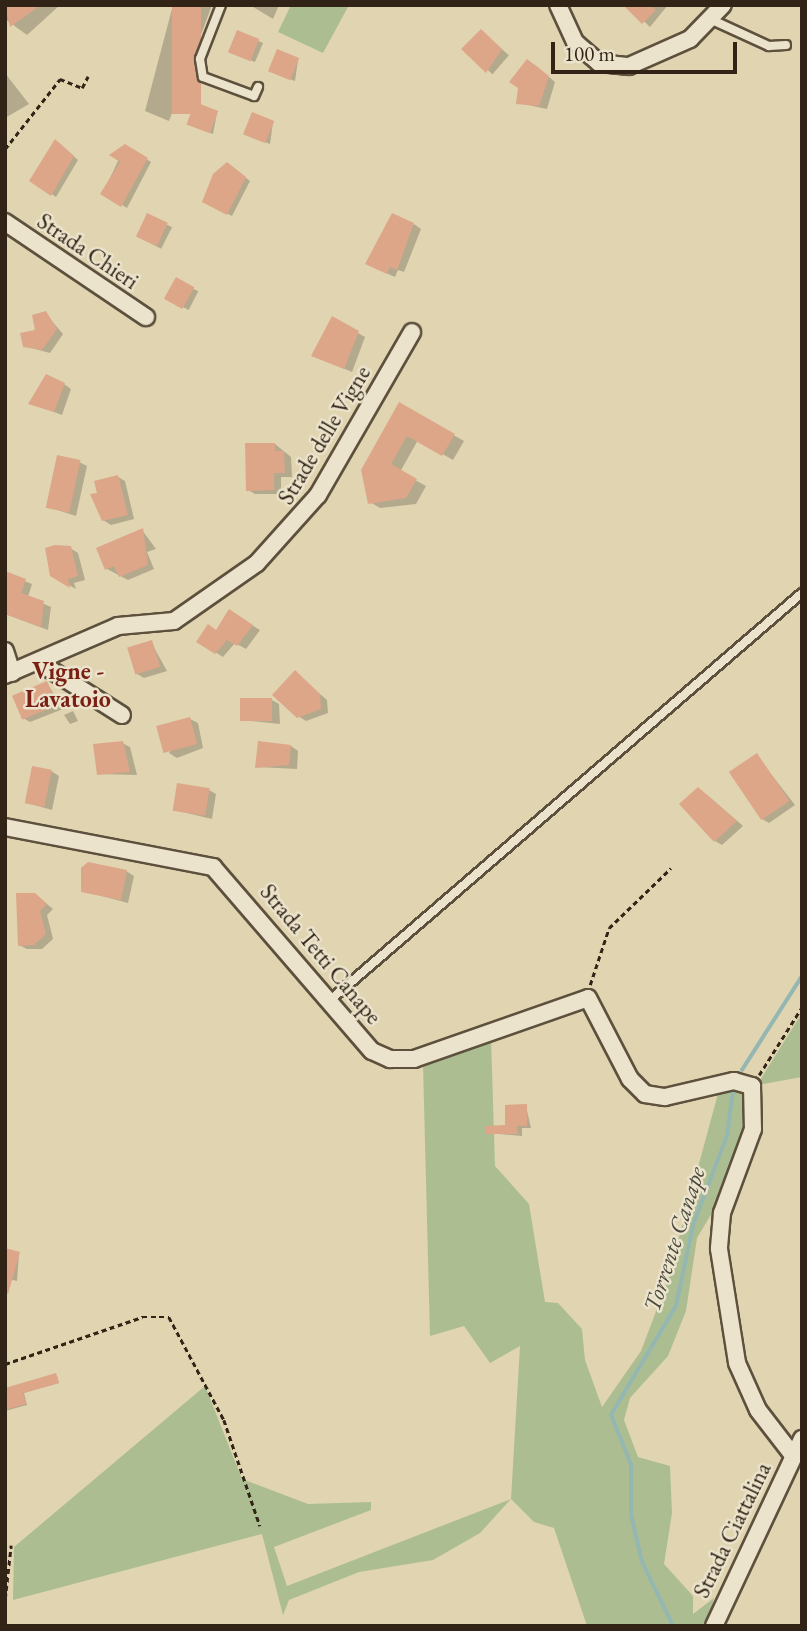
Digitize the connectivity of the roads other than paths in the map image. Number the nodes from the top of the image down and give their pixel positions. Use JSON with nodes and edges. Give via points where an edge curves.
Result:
{"nodes":[{"id":1,"x":221,"y":5,"type":"edge"},
{"id":2,"x":558,"y":5,"type":"edge"},
{"id":3,"x":723,"y":5,"type":"edge"},
{"id":4,"x":710,"y":19,"type":"junction"},
{"id":5,"x":786,"y":45,"type":"dead end"},
{"id":6,"x":258,"y":87,"type":"dead end"},
{"id":7,"x":5,"y":222,"type":"edge"},
{"id":8,"x":146,"y":317,"type":"dead end"},
{"id":9,"x":412,"y":332,"type":"dead end"},
{"id":10,"x":802,"y":593,"type":"edge"},
{"id":11,"x":5,"y":651,"type":"edge"},
{"id":12,"x":40,"y":663,"type":"junction"},
{"id":13,"x":9,"y":674,"type":"edge"},
{"id":14,"x":122,"y":715,"type":"dead end"},
{"id":15,"x":5,"y":827,"type":"edge"},
{"id":16,"x":328,"y":1002,"type":"junction"},
{"id":17,"x":802,"y":1439,"type":"edge"},
{"id":18,"x":792,"y":1454,"type":"junction"},
{"id":19,"x":714,"y":1626,"type":"edge"}],
"edges":[{"from":1,"to":6,"type":"lane","via":[[200,60],[203,77],[254,96]]},
{"from":2,"to":4,"type":"street","via":[[583,49],[599,62],[629,66],[690,39]]},
{"from":3,"to":4,"type":"street"},
{"from":4,"to":5,"type":"lane","via":[[769,46]]},
{"from":7,"to":8,"type":"street","name":"Strada Chieri"},
{"from":9,"to":12,"type":"street","name":"Strade delle Vigne","via":[[318,495],[257,563],[174,621],[118,625]]},
{"from":10,"to":16,"type":"lane"},
{"from":11,"to":13,"type":"street"},
{"from":12,"to":13,"type":"street","name":"Strade delle Vigne"},
{"from":12,"to":14,"type":"street"},
{"from":15,"to":16,"type":"street","name":"Strada Tetti Canape","via":[[213,867]]},
{"from":16,"to":18,"type":"street","name":"Strada Tetti Canape","via":[[372,1051],[414,1059],[587,998],[630,1079],[645,1094],[665,1097],[742,1083],[753,1129],[722,1213],[719,1249],[737,1363],[758,1410]]},
{"from":17,"to":18,"type":"street","name":"Strada Ciattalina"},
{"from":18,"to":19,"type":"street","name":"Strada Ciattalina","via":[[787,1479]]}]}
